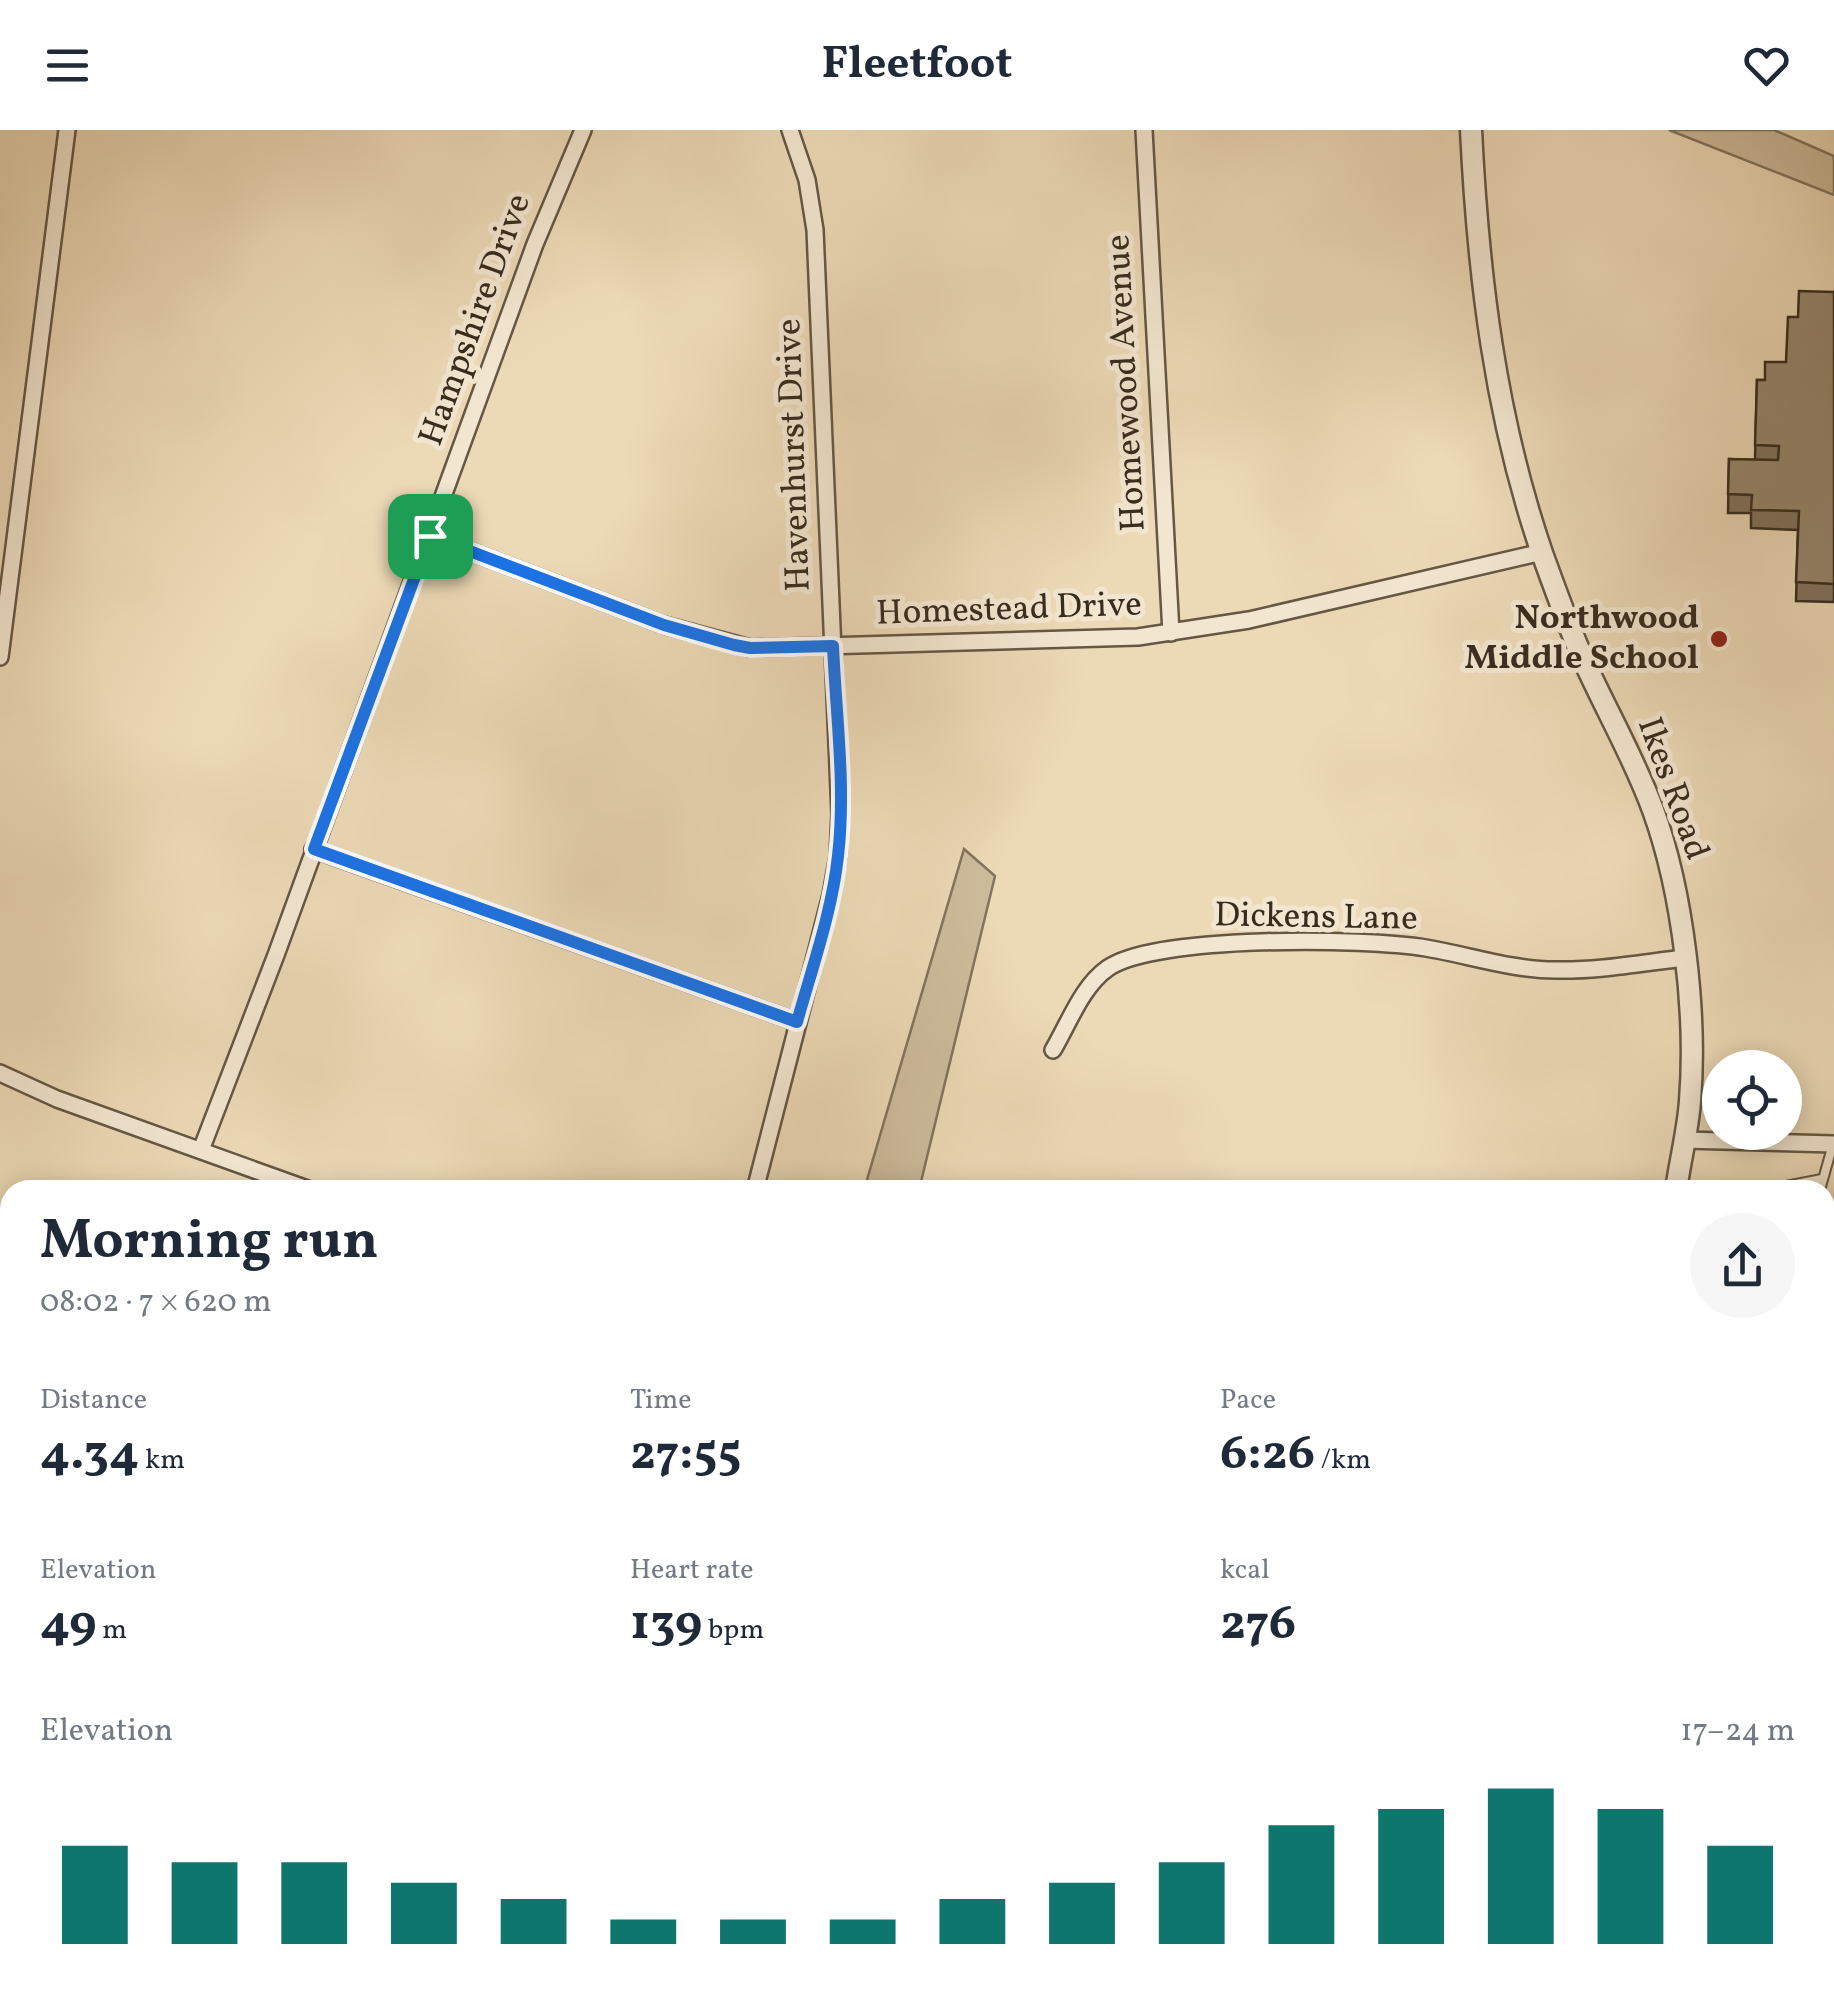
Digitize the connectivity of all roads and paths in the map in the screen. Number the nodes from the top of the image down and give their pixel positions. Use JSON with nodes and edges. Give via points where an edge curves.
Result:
{"nodes":[{"id":1,"x":67,"y":130,"type":"edge"},
{"id":2,"x":583,"y":130,"type":"edge"},
{"id":3,"x":790,"y":130,"type":"edge"},
{"id":4,"x":1144,"y":130,"type":"edge"},
{"id":5,"x":1471,"y":130,"type":"edge"},
{"id":6,"x":430,"y":536,"type":"junction"},
{"id":7,"x":1542,"y":552,"type":"junction"},
{"id":8,"x":4,"y":572,"type":"edge"},
{"id":9,"x":1171,"y":633,"type":"junction"},
{"id":10,"x":833,"y":646,"type":"junction"},
{"id":11,"x":0,"y":656,"type":"edge"},
{"id":12,"x":314,"y":849,"type":"junction"},
{"id":13,"x":1684,"y":958,"type":"junction"},
{"id":14,"x":797,"y":1022,"type":"junction"},
{"id":15,"x":1053,"y":1050,"type":"dead end"},
{"id":16,"x":0,"y":1073,"type":"edge"},
{"id":17,"x":1684,"y":1140,"type":"junction"},
{"id":18,"x":1834,"y":1144,"type":"edge"},
{"id":19,"x":201,"y":1150,"type":"junction"},
{"id":20,"x":1822,"y":1179,"type":"joint"},
{"id":21,"x":283,"y":1180,"type":"edge"},
{"id":22,"x":758,"y":1180,"type":"edge"},
{"id":23,"x":1678,"y":1180,"type":"edge"},
{"id":24,"x":1817,"y":1180,"type":"edge"}],
"edges":[{"from":1,"to":8,"type":"street"},
{"from":2,"to":6,"type":"street","name":"Hampshire Drive"},
{"from":3,"to":10,"type":"street","name":"Havenhurst Drive","via":[[808,180],[815,230]]},
{"from":4,"to":9,"type":"street","name":"Homewood Avenue"},
{"from":5,"to":7,"type":"street","name":"Ikes Road","via":[[1485,314]]},
{"from":6,"to":10,"type":"street","name":"Homestead Drive","via":[[734,645]]},
{"from":6,"to":12,"type":"street","name":"Hampshire Drive"},
{"from":7,"to":9,"type":"street","name":"Homestead Drive"},
{"from":7,"to":13,"type":"street","name":"Ikes Road","via":[[1579,651],[1654,812]]},
{"from":8,"to":11,"type":"street"},
{"from":9,"to":10,"type":"street","name":"Homestead Drive"},
{"from":10,"to":14,"type":"street","name":"Havenhurst Drive","via":[[838,856]]},
{"from":12,"to":14,"type":"street"},
{"from":12,"to":19,"type":"street","name":"Hampshire Drive"},
{"from":13,"to":15,"type":"street","name":"Dickens Lane","via":[[1552,970],[1357,941],[1148,952],[1098,976]]},
{"from":13,"to":17,"type":"street","name":"Ikes Road","via":[[1691,1071]]},
{"from":14,"to":22,"type":"street","name":"Havenhurst Drive"},
{"from":16,"to":19,"type":"street"},
{"from":17,"to":18,"type":"street"},
{"from":17,"to":23,"type":"street","name":"Ikes Road"},
{"from":18,"to":20,"type":"lane"},
{"from":19,"to":21,"type":"street"},
{"from":20,"to":24,"type":"lane"}]}
